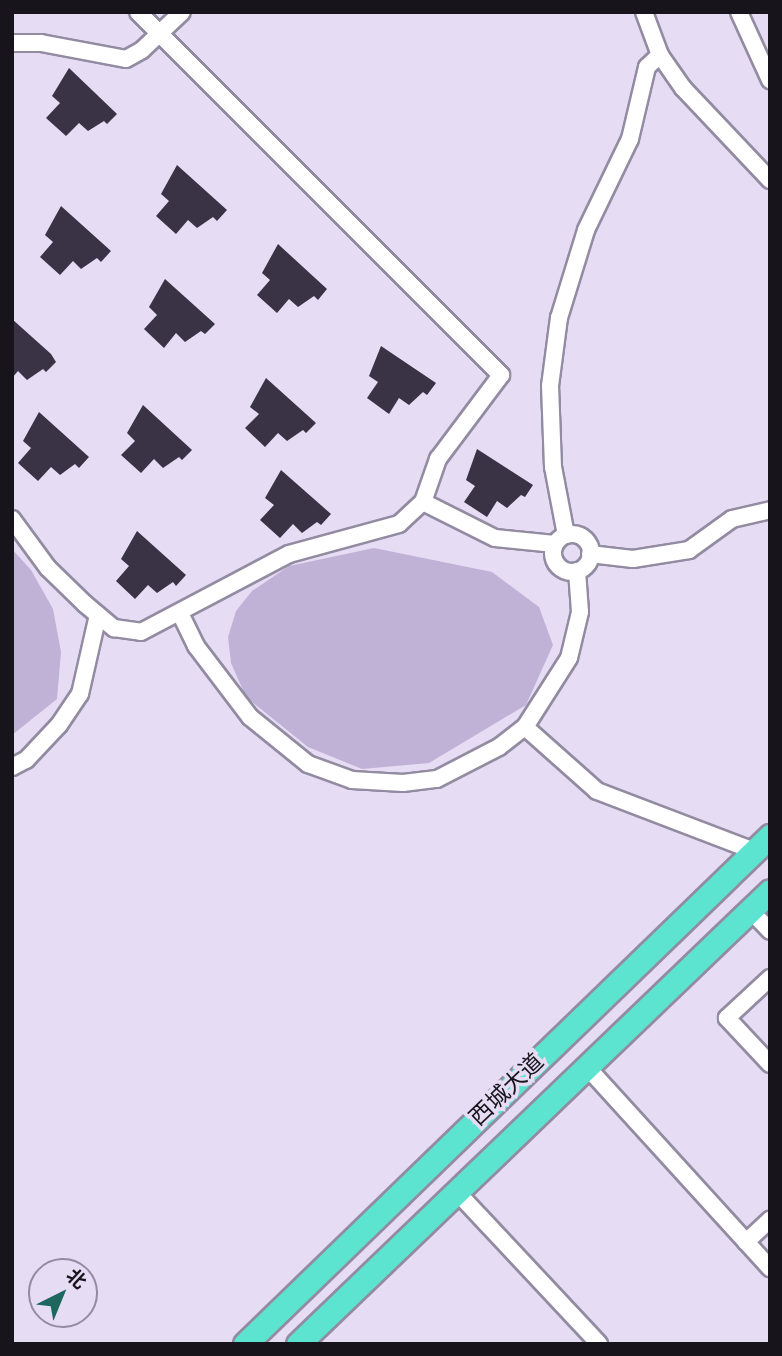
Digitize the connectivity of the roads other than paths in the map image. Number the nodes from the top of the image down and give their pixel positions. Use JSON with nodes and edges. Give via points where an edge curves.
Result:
{"nodes":[{"id":1,"x":138,"y":12,"type":"edge"},
{"id":2,"x":182,"y":12,"type":"edge"},
{"id":3,"x":644,"y":12,"type":"edge"},
{"id":4,"x":739,"y":12,"type":"edge"},
{"id":5,"x":159,"y":34,"type":"junction"},
{"id":6,"x":12,"y":43,"type":"edge"},
{"id":7,"x":660,"y":55,"type":"junction"},
{"id":8,"x":770,"y":80,"type":"edge"},
{"id":9,"x":770,"y":180,"type":"edge"},
{"id":10,"x":423,"y":502,"type":"junction"},
{"id":11,"x":770,"y":510,"type":"edge"},
{"id":12,"x":12,"y":519,"type":"edge"},
{"id":13,"x":561,"y":539,"type":"junction"},
{"id":14,"x":590,"y":554,"type":"junction"},
{"id":15,"x":577,"y":570,"type":"junction"},
{"id":16,"x":180,"y":613,"type":"junction"},
{"id":17,"x":98,"y":615,"type":"junction"},
{"id":18,"x":525,"y":727,"type":"junction"},
{"id":19,"x":12,"y":767,"type":"edge"},
{"id":20,"x":762,"y":844,"type":"edge"},
{"id":21,"x":770,"y":891,"type":"edge"},
{"id":22,"x":750,"y":910,"type":"junction"},
{"id":23,"x":770,"y":931,"type":"edge"},
{"id":24,"x":770,"y":978,"type":"edge"},
{"id":25,"x":770,"y":1064,"type":"edge"},
{"id":26,"x":587,"y":1067,"type":"junction"},
{"id":27,"x":457,"y":1192,"type":"junction"},
{"id":28,"x":770,"y":1220,"type":"edge"},
{"id":29,"x":746,"y":1242,"type":"junction"},
{"id":30,"x":770,"y":1268,"type":"edge"},
{"id":31,"x":245,"y":1344,"type":"edge"},
{"id":32,"x":298,"y":1344,"type":"edge"},
{"id":33,"x":599,"y":1344,"type":"edge"}],
"edges":[{"from":1,"to":5,"type":"street"},
{"from":2,"to":5,"type":"street"},
{"from":3,"to":7,"type":"street"},
{"from":4,"to":8,"type":"street"},
{"from":5,"to":6,"type":"street","via":[[126,59],[41,43]]},
{"from":5,"to":10,"type":"street","via":[[501,375],[438,459]]},
{"from":7,"to":9,"type":"street","via":[[683,88]]},
{"from":7,"to":13,"type":"street","via":[[647,67],[630,139],[586,230],[559,318],[550,386]]},
{"from":10,"to":13,"type":"street","via":[[495,538]]},
{"from":10,"to":16,"type":"street","via":[[399,523],[289,554]]},
{"from":11,"to":14,"type":"street","via":[[732,519],[689,550],[633,559]]},
{"from":12,"to":17,"type":"street","via":[[48,568]]},
{"from":13,"to":14,"type":"street","via":[[580,536]]},
{"from":13,"to":15,"type":"street","via":[[557,564]]},
{"from":14,"to":15,"type":"street"},
{"from":15,"to":18,"type":"street","via":[[580,612],[569,657]]},
{"from":16,"to":17,"type":"street","via":[[141,632],[114,628]]},
{"from":16,"to":18,"type":"street","via":[[196,646],[250,717],[308,764],[352,780],[402,783],[437,779]]},
{"from":17,"to":19,"type":"street","via":[[80,694],[26,760]]},
{"from":18,"to":20,"type":"street","via":[[597,791]]},
{"from":20,"to":31,"type":"highway","name":"西城大道"},
{"from":21,"to":22,"type":"highway","name":"西城大道"},
{"from":22,"to":23,"type":"street"},
{"from":22,"to":26,"type":"highway","name":"西城大道"},
{"from":24,"to":25,"type":"street","via":[[727,1018]]},
{"from":26,"to":27,"type":"highway","name":"西城大道"},
{"from":26,"to":29,"type":"street"},
{"from":27,"to":32,"type":"highway","name":"西城大道"},
{"from":27,"to":33,"type":"street"},
{"from":28,"to":29,"type":"street"},
{"from":29,"to":30,"type":"street"}]}
